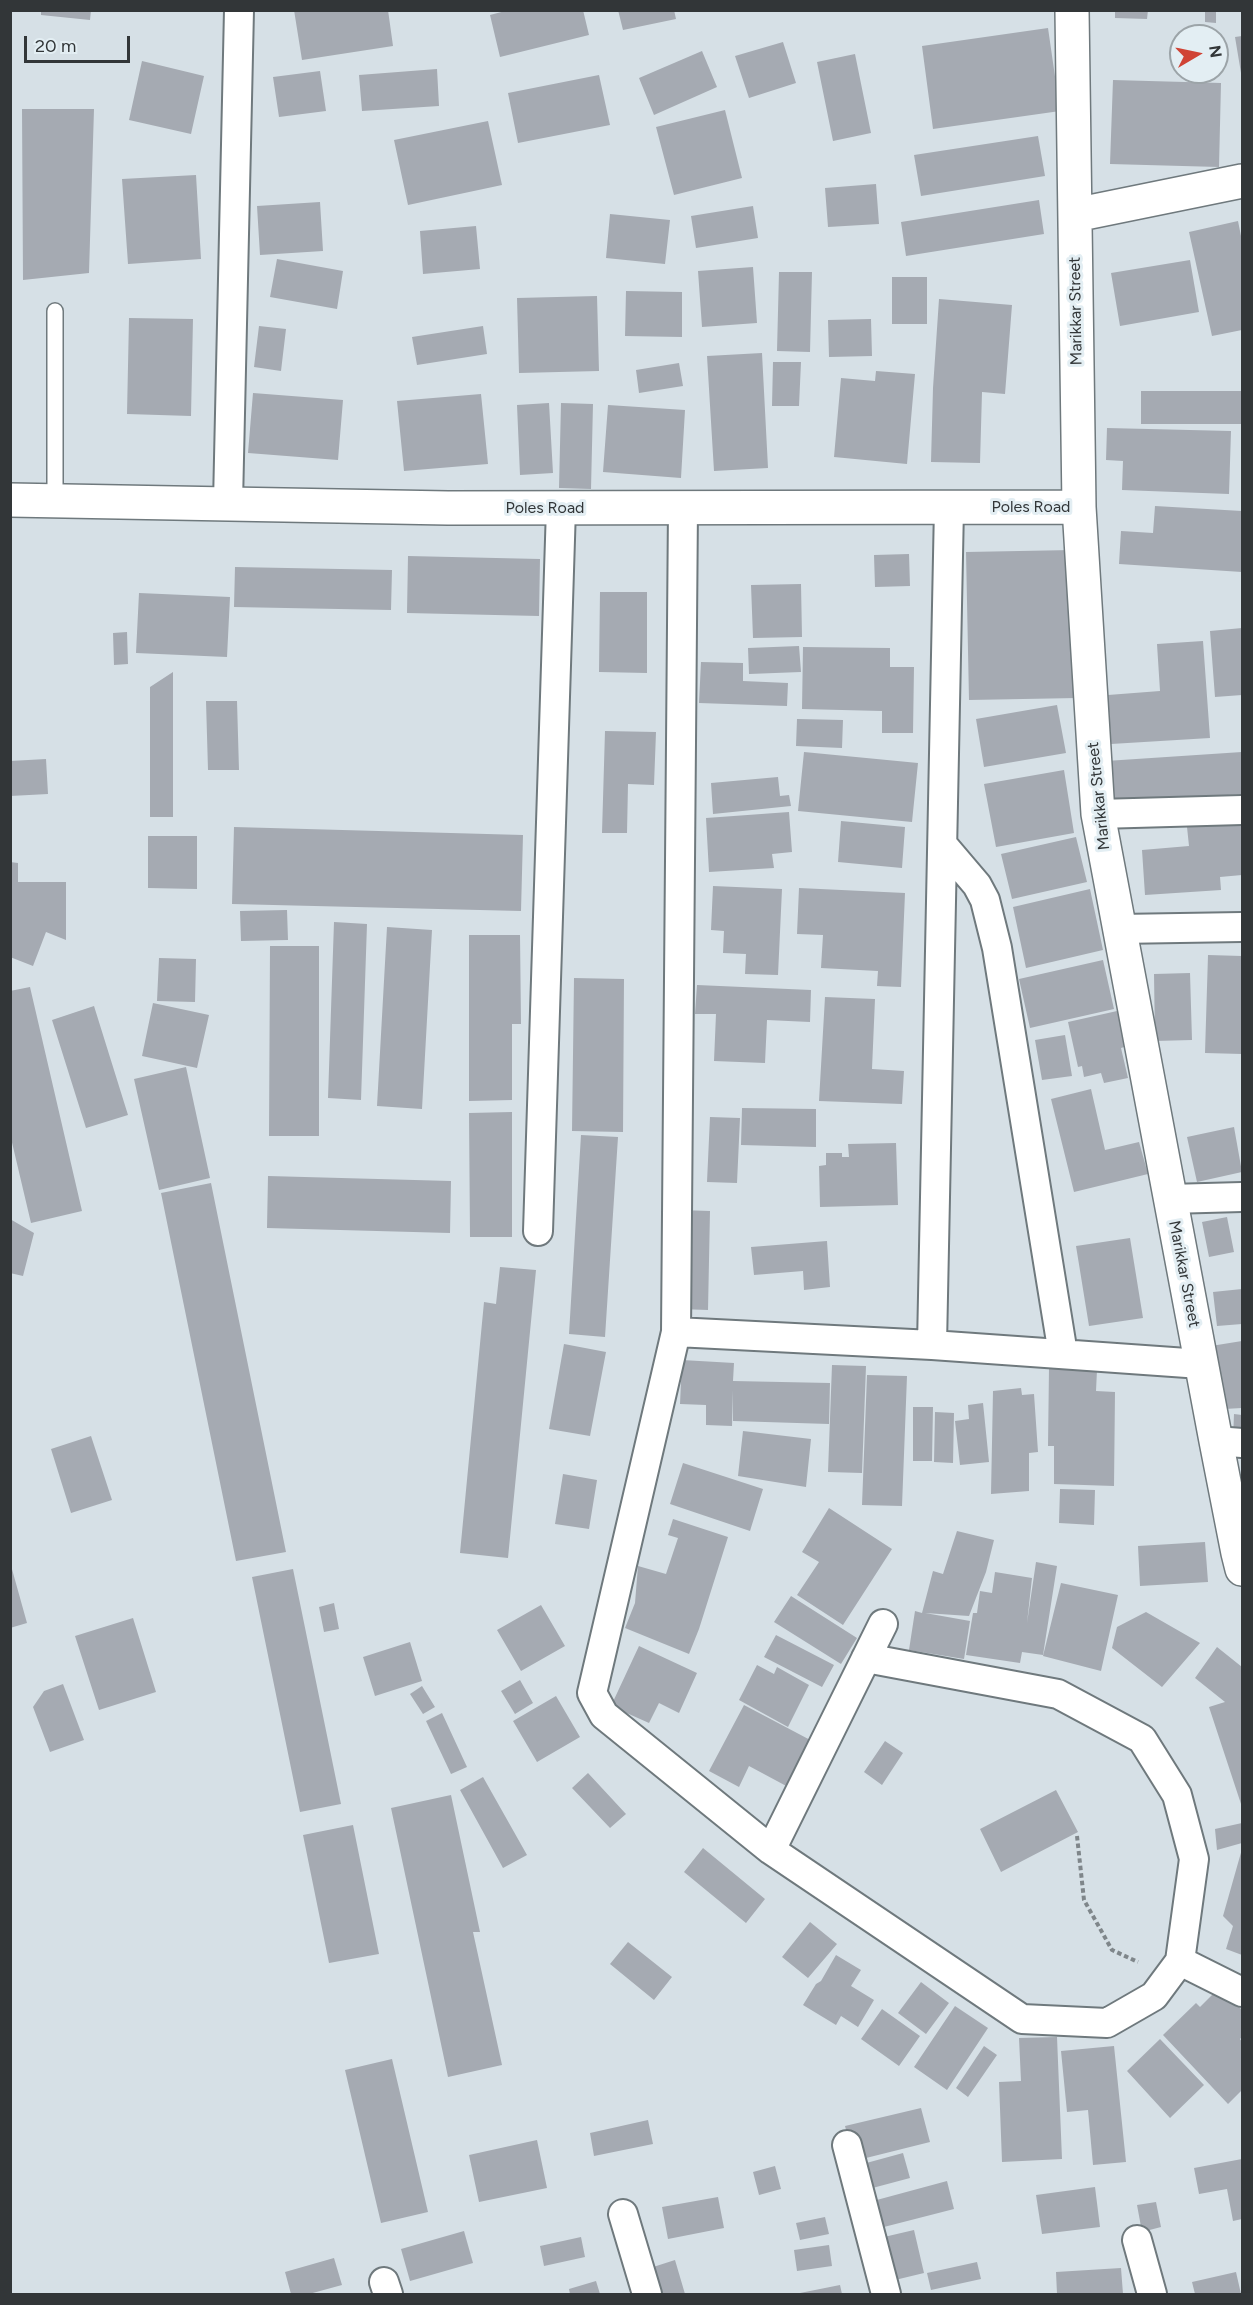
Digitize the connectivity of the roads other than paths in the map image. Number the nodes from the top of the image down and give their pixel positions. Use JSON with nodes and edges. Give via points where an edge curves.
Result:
{"nodes":[{"id":1,"x":239,"y":10,"type":"edge"},
{"id":2,"x":1072,"y":10,"type":"edge"},
{"id":3,"x":1242,"y":181,"type":"edge"},
{"id":4,"x":1075,"y":215,"type":"junction"},
{"id":5,"x":55,"y":311,"type":"dead end"},
{"id":6,"x":10,"y":500,"type":"edge"},
{"id":7,"x":55,"y":501,"type":"junction"},
{"id":8,"x":228,"y":503,"type":"junction"},
{"id":9,"x":683,"y":507,"type":"junction"},
{"id":10,"x":949,"y":507,"type":"junction"},
{"id":11,"x":1079,"y":507,"type":"junction"},
{"id":12,"x":561,"y":508,"type":"junction"},
{"id":13,"x":1242,"y":810,"type":"edge"},
{"id":14,"x":1098,"y":814,"type":"junction"},
{"id":15,"x":943,"y":845,"type":"junction"},
{"id":16,"x":1242,"y":927,"type":"edge"},
{"id":17,"x":1118,"y":929,"type":"junction"},
{"id":18,"x":1242,"y":1197,"type":"edge"},
{"id":19,"x":1169,"y":1199,"type":"junction"},
{"id":20,"x":538,"y":1231,"type":"dead end"},
{"id":21,"x":676,"y":1332,"type":"junction"},
{"id":22,"x":932,"y":1345,"type":"junction"},
{"id":23,"x":1063,"y":1354,"type":"junction"},
{"id":24,"x":1201,"y":1364,"type":"junction"},
{"id":25,"x":1229,"y":1442,"type":"edge"},
{"id":26,"x":1242,"y":1569,"type":"edge"},
{"id":27,"x":883,"y":1624,"type":"dead end"},
{"id":28,"x":866,"y":1658,"type":"junction"},
{"id":29,"x":771,"y":1850,"type":"junction"},
{"id":30,"x":1174,"y":1969,"type":"junction"},
{"id":31,"x":1242,"y":1992,"type":"edge"},
{"id":32,"x":848,"y":2145,"type":"dead end"},
{"id":33,"x":623,"y":2214,"type":"dead end"},
{"id":34,"x":1137,"y":2240,"type":"dead end"},
{"id":35,"x":647,"y":2295,"type":"edge"},
{"id":36,"x":886,"y":2295,"type":"edge"},
{"id":37,"x":1152,"y":2295,"type":"edge"}],
"edges":[{"from":1,"to":8,"type":"street"},
{"from":2,"to":4,"type":"street","name":"Marikkar Street"},
{"from":3,"to":4,"type":"street"},
{"from":4,"to":11,"type":"street","name":"Marikkar Street"},
{"from":5,"to":7,"type":"lane"},
{"from":6,"to":7,"type":"street","name":"Poles Road"},
{"from":7,"to":8,"type":"street","name":"Poles Road"},
{"from":8,"to":12,"type":"street","name":"Poles Road"},
{"from":9,"to":10,"type":"street","name":"Poles Road"},
{"from":9,"to":12,"type":"street","name":"Poles Road"},
{"from":9,"to":21,"type":"street"},
{"from":10,"to":11,"type":"street","name":"Poles Road"},
{"from":10,"to":15,"type":"street"},
{"from":11,"to":14,"type":"street","name":"Marikkar Street"},
{"from":12,"to":20,"type":"street"},
{"from":13,"to":14,"type":"street"},
{"from":14,"to":17,"type":"street","name":"Marikkar Street"},
{"from":15,"to":22,"type":"street"},
{"from":15,"to":23,"type":"street","via":[[985,900],[997,948]]},
{"from":16,"to":17,"type":"street"},
{"from":17,"to":19,"type":"street","name":"Marikkar Street"},
{"from":18,"to":19,"type":"street"},
{"from":19,"to":24,"type":"street","name":"Marikkar Street"},
{"from":21,"to":22,"type":"street"},
{"from":21,"to":29,"type":"street","via":[[592,1693],[604,1715]]},
{"from":22,"to":23,"type":"street"},
{"from":23,"to":24,"type":"street"},
{"from":24,"to":25,"type":"street","name":"Marikkar Street"},
{"from":25,"to":26,"type":"street","name":"Marikkar Street"},
{"from":27,"to":28,"type":"street"},
{"from":28,"to":29,"type":"street"},
{"from":28,"to":30,"type":"street","via":[[1058,1694],[1142,1739],[1177,1795],[1194,1859]]},
{"from":29,"to":30,"type":"street","via":[[1022,2019],[1107,2023],[1154,1996]]},
{"from":30,"to":31,"type":"street"},
{"from":32,"to":36,"type":"street"},
{"from":33,"to":35,"type":"street"},
{"from":34,"to":37,"type":"street"}]}
